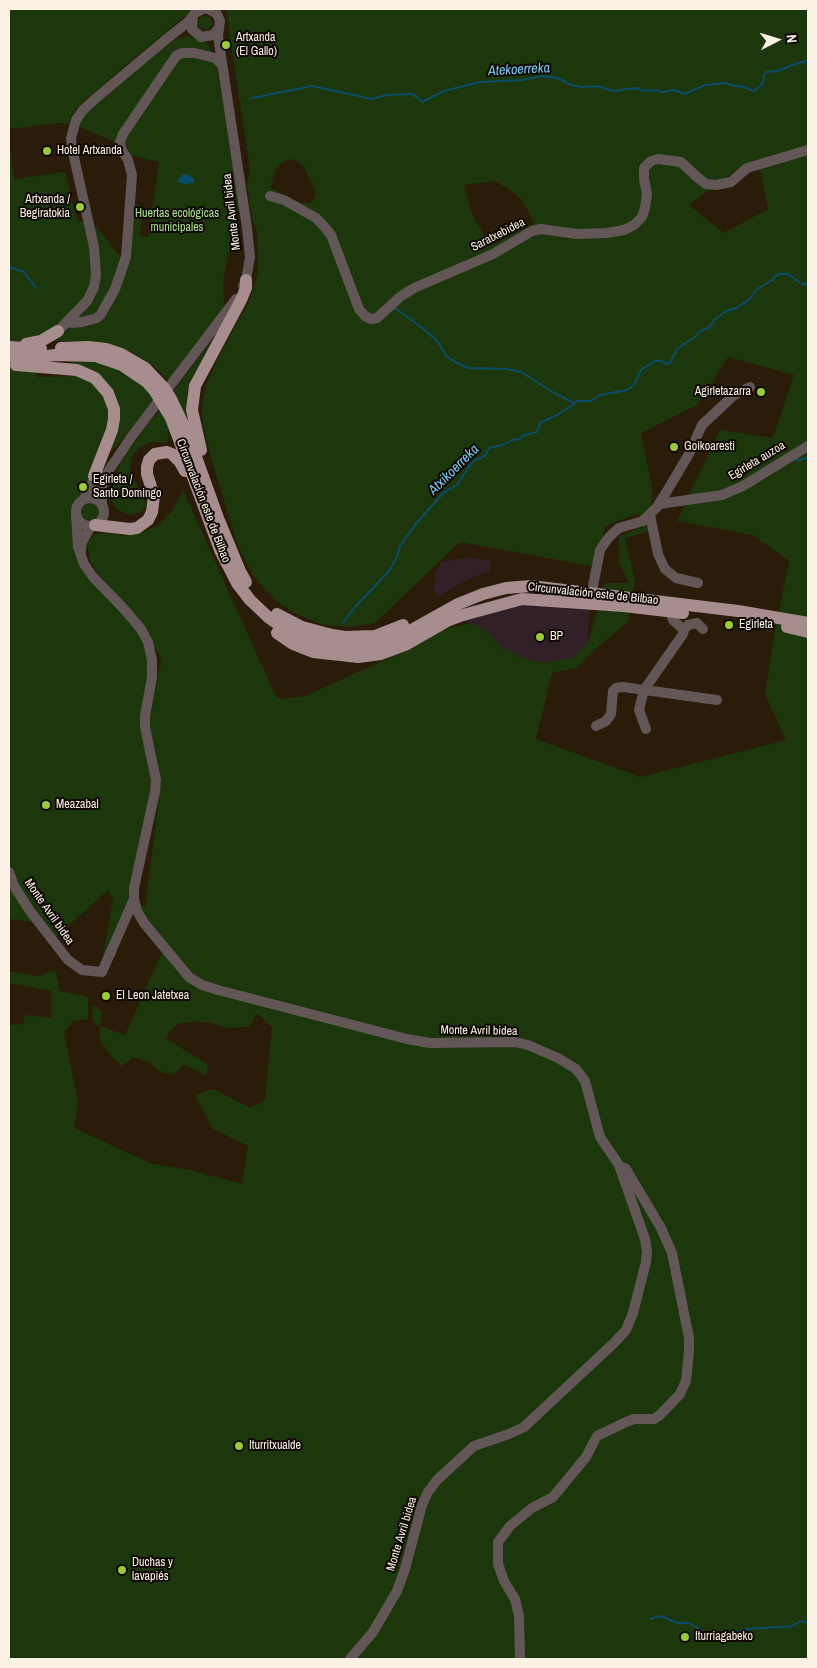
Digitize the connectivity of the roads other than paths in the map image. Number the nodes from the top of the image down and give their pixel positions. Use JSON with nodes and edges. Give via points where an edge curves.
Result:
{"nodes":[{"id":1,"x":202,"y":9,"type":"edge"},
{"id":2,"x":213,"y":10,"type":"edge"},
{"id":3,"x":192,"y":16,"type":"junction"},
{"id":4,"x":218,"y":29,"type":"junction"},
{"id":5,"x":205,"y":37,"type":"junction"},
{"id":6,"x":214,"y":47,"type":"junction"},
{"id":7,"x":208,"y":56,"type":"junction"},
{"id":8,"x":222,"y":66,"type":"junction"},
{"id":9,"x":808,"y":150,"type":"edge"},
{"id":10,"x":270,"y":196,"type":"dead end"},
{"id":11,"x":246,"y":280,"type":"junction"},
{"id":12,"x":89,"y":320,"type":"junction"},
{"id":13,"x":68,"y":322,"type":"junction"},
{"id":14,"x":58,"y":331,"type":"junction"},
{"id":15,"x":9,"y":346,"type":"edge"},
{"id":16,"x":9,"y":356,"type":"edge"},
{"id":17,"x":9,"y":364,"type":"edge"},
{"id":18,"x":750,"y":387,"type":"dead end"},
{"id":19,"x":132,"y":436,"type":"junction"},
{"id":20,"x":808,"y":446,"type":"edge"},
{"id":21,"x":94,"y":476,"type":"junction"},
{"id":22,"x":84,"y":499,"type":"junction"},
{"id":23,"x":659,"y":504,"type":"junction"},
{"id":24,"x":102,"y":506,"type":"junction"},
{"id":25,"x":201,"y":511,"type":"junction"},
{"id":26,"x":76,"y":514,"type":"junction"},
{"id":27,"x":650,"y":515,"type":"junction"},
{"id":28,"x":215,"y":523,"type":"junction"},
{"id":29,"x":93,"y":526,"type":"junction"},
{"id":30,"x":81,"y":554,"type":"junction"},
{"id":31,"x":698,"y":583,"type":"dead end"},
{"id":32,"x":594,"y":586,"type":"junction"},
{"id":33,"x":671,"y":612,"type":"junction"},
{"id":34,"x":808,"y":614,"type":"edge"},
{"id":35,"x":808,"y":623,"type":"edge"},
{"id":36,"x":702,"y":625,"type":"dead end"},
{"id":37,"x":684,"y":630,"type":"junction"},
{"id":38,"x":808,"y":632,"type":"edge"},
{"id":39,"x":644,"y":690,"type":"junction"},
{"id":40,"x":717,"y":700,"type":"dead end"},
{"id":41,"x":596,"y":726,"type":"dead end"},
{"id":42,"x":646,"y":729,"type":"dead end"},
{"id":43,"x":9,"y":872,"type":"edge"},
{"id":44,"x":134,"y":899,"type":"junction"},
{"id":45,"x":619,"y":1165,"type":"junction"},
{"id":46,"x":350,"y":1659,"type":"edge"},
{"id":47,"x":520,"y":1659,"type":"edge"}],
"edges":[{"from":1,"to":3,"type":"street"},
{"from":2,"to":4,"type":"street","name":"Monte Avril bidea","via":[[220,21]]},
{"from":3,"to":5,"type":"street","name":"Monte Avril bidea","via":[[194,32]]},
{"from":3,"to":13,"type":"street","via":[[95,99],[76,120],[72,148],[94,247],[96,275],[86,301]]},
{"from":4,"to":5,"type":"street"},
{"from":4,"to":8,"type":"street","name":"Monte Avril bidea"},
{"from":5,"to":6,"type":"street","name":"Monte Avril bidea"},
{"from":6,"to":7,"type":"street","via":[[213,54]]},
{"from":6,"to":8,"type":"street","name":"Monte Avril bidea"},
{"from":7,"to":8,"type":"street"},
{"from":7,"to":12,"type":"street","via":[[189,52],[176,56],[123,134],[121,149],[131,166],[132,175],[126,256],[106,306],[97,318]]},
{"from":8,"to":11,"type":"street","name":"Monte Avril bidea","via":[[247,228],[250,257]]},
{"from":9,"to":10,"type":"street","name":"Saratxebidea","via":[[747,168],[731,182],[716,185],[706,184],[681,162],[651,161],[644,168],[645,208],[634,225],[607,233],[532,231],[493,254],[414,288],[377,318],[371,319],[359,309],[331,235],[322,224],[284,200]]},
{"from":11,"to":19,"type":"street","name":"Monte Avril bidea","via":[[238,296]]},
{"from":11,"to":28,"type":"main road","via":[[241,300],[195,386],[193,396],[194,424]]},
{"from":12,"to":13,"type":"street"},
{"from":12,"to":14,"type":"street"},
{"from":13,"to":14,"type":"street"},
{"from":14,"to":15,"type":"main road","via":[[41,342]]},
{"from":15,"to":28,"type":"main road","name":"Circunvalación este de Bilbao","via":[[106,349],[145,368],[171,398],[187,432]]},
{"from":16,"to":28,"type":"main road","name":"Circunvalación este de Bilbao","via":[[96,356],[135,372],[154,390],[171,418]]},
{"from":17,"to":21,"type":"main road","via":[[77,370],[96,378],[108,393],[114,419]]},
{"from":18,"to":23,"type":"street","via":[[734,395],[702,425]]},
{"from":19,"to":21,"type":"street","name":"Monte Avril bidea"},
{"from":19,"to":24,"type":"street","name":"Monte Avril bidea","via":[[103,481]]},
{"from":20,"to":23,"type":"street","name":"Egirleta auzoa","via":[[743,486],[722,495]]},
{"from":21,"to":22,"type":"street","name":"Monte Avril bidea"},
{"from":22,"to":24,"type":"street","via":[[95,499]]},
{"from":22,"to":26,"type":"street","via":[[76,507]]},
{"from":23,"to":27,"type":"street"},
{"from":24,"to":29,"type":"street","via":[[102,517]]},
{"from":25,"to":28,"type":"main road"},
{"from":25,"to":29,"type":"main road","via":[[180,462],[172,454],[160,452],[147,463],[154,496],[148,520],[130,529]]},
{"from":25,"to":33,"type":"main road","via":[[224,570],[248,608],[293,644],[319,653],[358,657],[381,654],[460,616],[522,599]]},
{"from":26,"to":29,"type":"street","via":[[81,523]]},
{"from":26,"to":30,"type":"street","name":"Monte Avril bidea"},
{"from":27,"to":31,"type":"street","via":[[658,554],[665,569],[676,578]]},
{"from":27,"to":32,"type":"street","via":[[643,521],[619,528],[609,537],[600,550]]},
{"from":28,"to":32,"type":"main road","name":"Circunvalación este de Bilbao","via":[[247,584],[262,601],[289,622],[332,636],[376,636],[467,592],[499,582],[531,579]]},
{"from":28,"to":35,"type":"main road","name":"Circunvalación este de Bilbao","via":[[228,568],[256,607],[292,634],[332,645],[361,646],[386,642],[476,596],[506,588],[531,586],[738,611]]},
{"from":29,"to":30,"type":"street","via":[[82,542]]},
{"from":30,"to":44,"type":"street","name":"Monte Avril bidea","via":[[93,578],[141,629],[152,660],[145,727],[156,780]]},
{"from":32,"to":34,"type":"main road","name":"Circunvalación este de Bilbao"},
{"from":33,"to":37,"type":"street","via":[[673,620]]},
{"from":33,"to":38,"type":"main road","via":[[758,622]]},
{"from":36,"to":37,"type":"street","via":[[688,625]]},
{"from":37,"to":39,"type":"street"},
{"from":39,"to":40,"type":"street"},
{"from":39,"to":41,"type":"street","via":[[616,688],[611,714]]},
{"from":39,"to":42,"type":"street","via":[[639,710]]},
{"from":43,"to":44,"type":"street","name":"Monte Avril bidea","via":[[30,911],[68,960],[82,970],[102,972]]},
{"from":44,"to":45,"type":"street","name":"Monte Avril bidea","via":[[144,923],[189,977],[202,985],[430,1043],[515,1042],[558,1058],[576,1069],[585,1081],[600,1137]]},
{"from":45,"to":46,"type":"street","name":"Monte Avril bidea","via":[[647,1251],[626,1330],[524,1427],[474,1446],[437,1480],[422,1505],[397,1590],[373,1632]]},
{"from":45,"to":47,"type":"street","via":[[626,1169],[672,1253],[689,1338],[686,1381],[680,1394],[654,1419],[634,1419],[597,1436],[586,1457],[553,1497],[532,1508],[510,1526],[498,1542],[498,1564],[515,1599],[519,1616]]}]}
